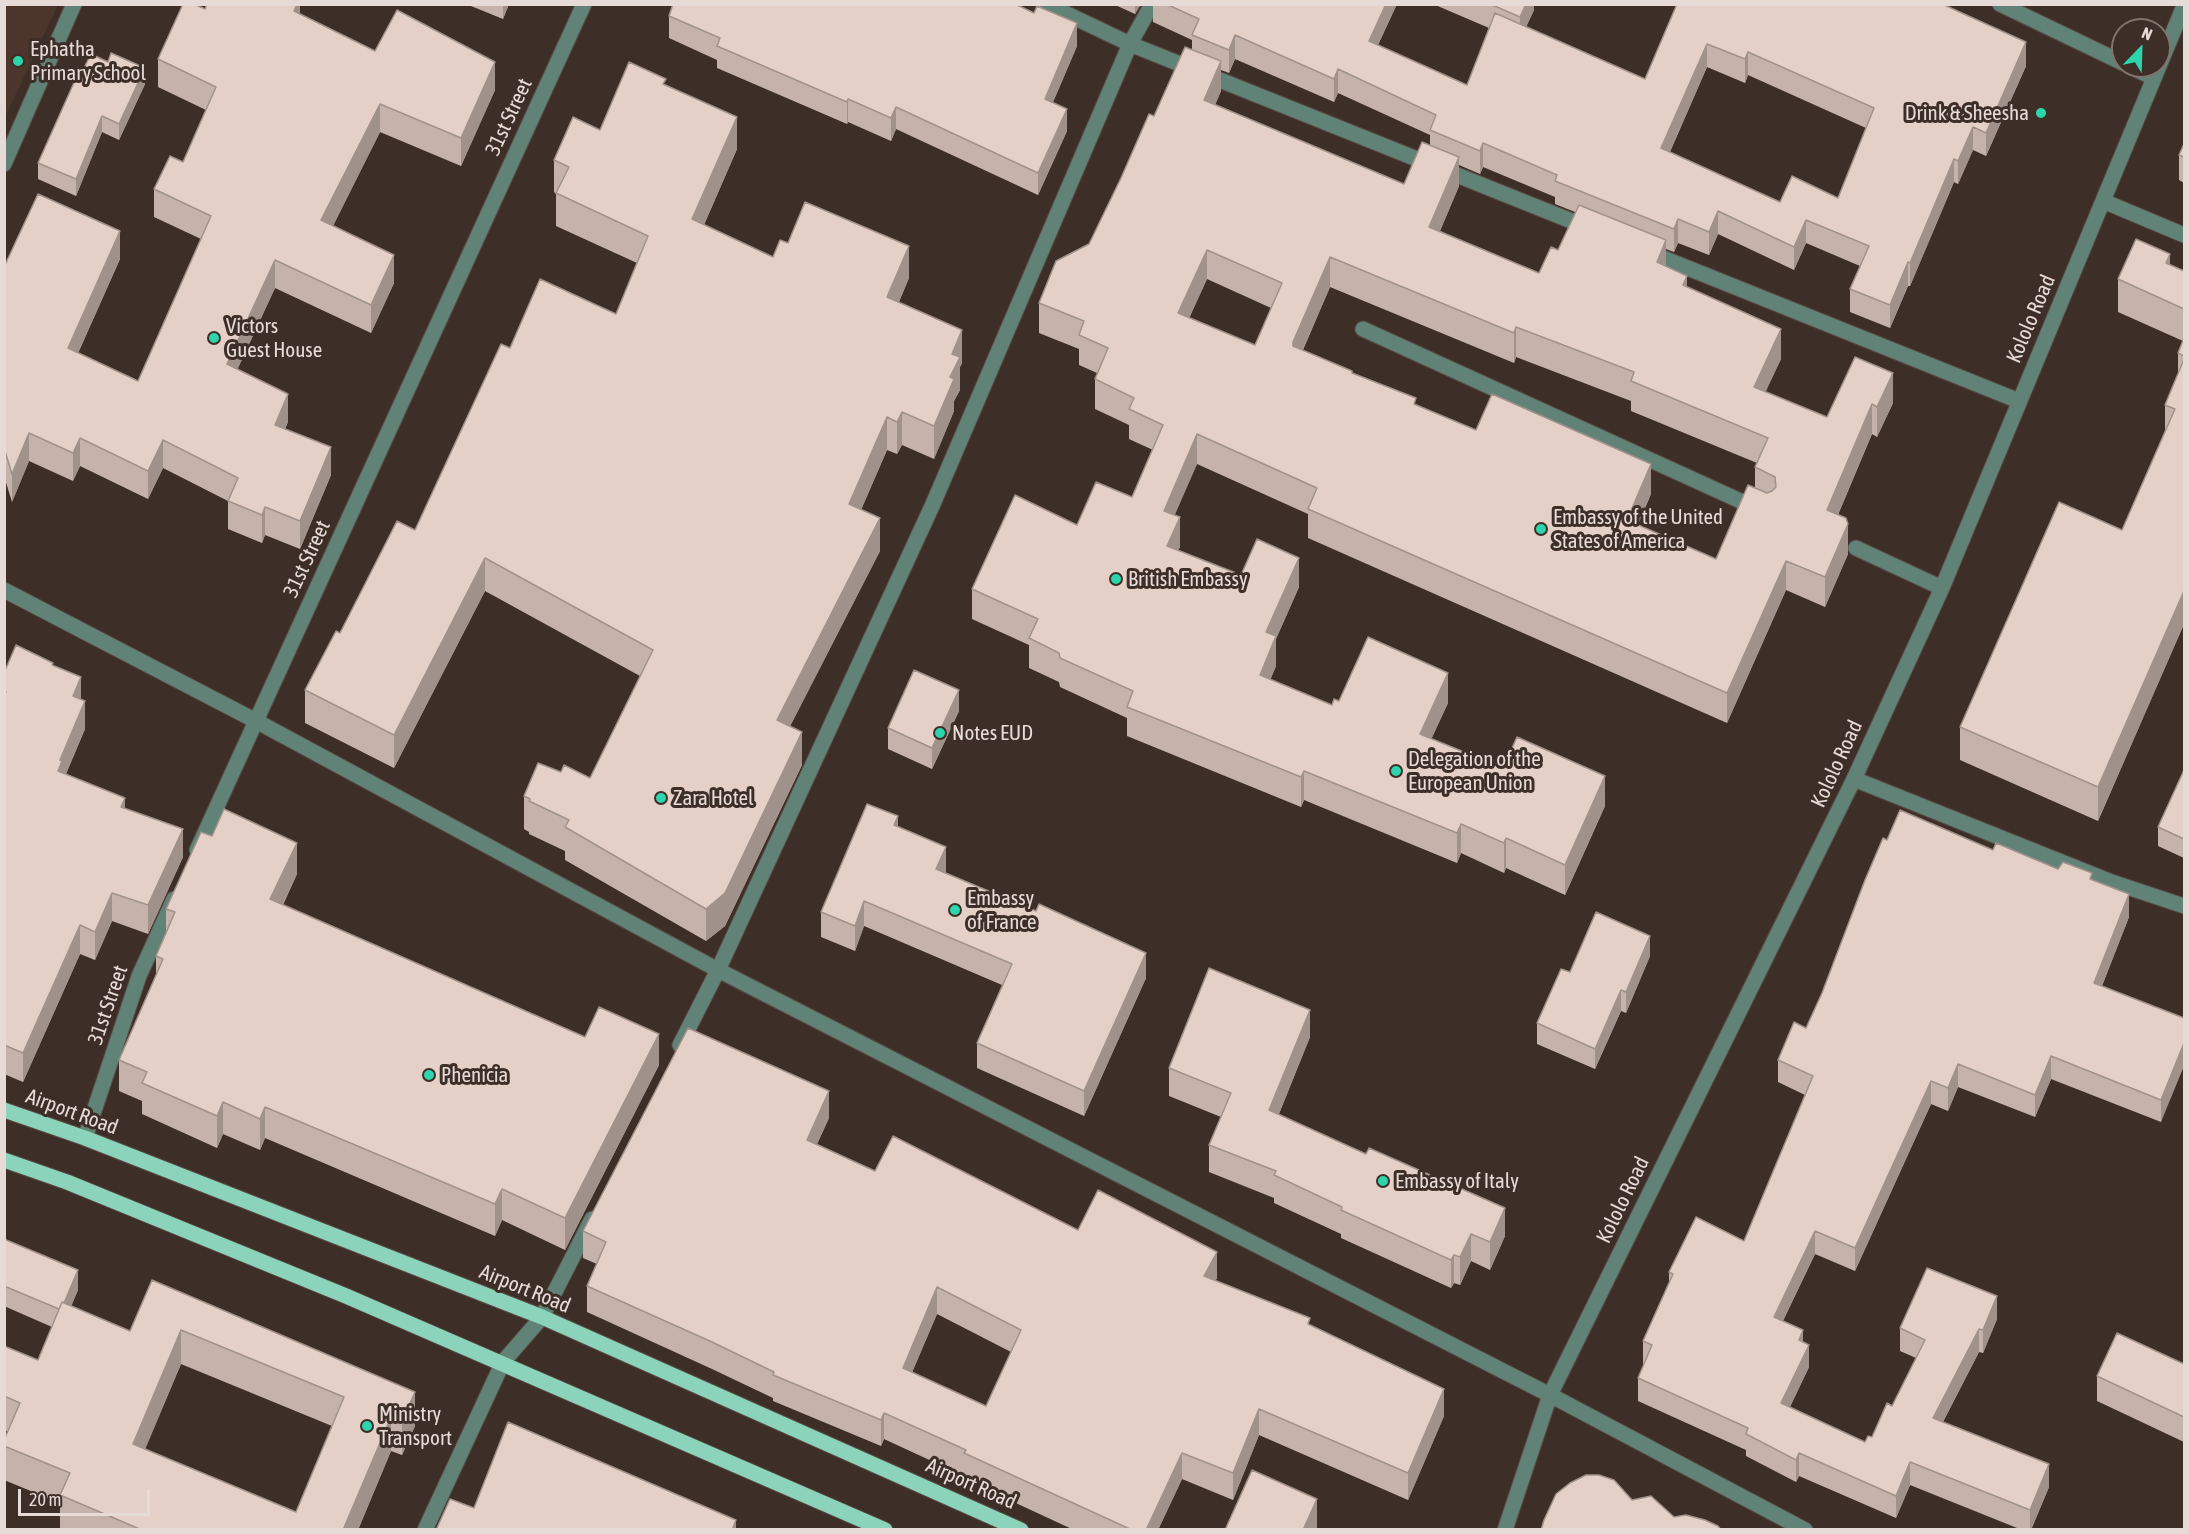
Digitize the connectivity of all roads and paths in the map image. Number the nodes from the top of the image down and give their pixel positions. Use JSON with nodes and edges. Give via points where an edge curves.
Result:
{"nodes":[{"id":1,"x":74,"y":4,"type":"edge"},
{"id":2,"x":584,"y":4,"type":"edge"},
{"id":3,"x":1046,"y":4,"type":"edge"},
{"id":4,"x":1152,"y":4,"type":"edge"},
{"id":5,"x":2000,"y":4,"type":"edge"},
{"id":6,"x":2184,"y":6,"type":"edge"},
{"id":7,"x":2171,"y":37,"type":"edge"},
{"id":8,"x":1130,"y":44,"type":"junction"},
{"id":9,"x":2111,"y":57,"type":"edge"},
{"id":10,"x":2154,"y":78,"type":"edge"},
{"id":11,"x":4,"y":164,"type":"edge"},
{"id":12,"x":2103,"y":201,"type":"junction"},
{"id":13,"x":1608,"y":236,"type":"edge"},
{"id":14,"x":2184,"y":236,"type":"edge"},
{"id":15,"x":1630,"y":245,"type":"edge"},
{"id":16,"x":1362,"y":329,"type":"dead end"},
{"id":17,"x":2019,"y":401,"type":"junction"},
{"id":18,"x":1767,"y":513,"type":"edge"},
{"id":19,"x":1856,"y":549,"type":"dead end"},
{"id":20,"x":1942,"y":588,"type":"junction"},
{"id":21,"x":4,"y":591,"type":"edge"},
{"id":22,"x":256,"y":721,"type":"junction"},
{"id":23,"x":1854,"y":779,"type":"junction"},
{"id":24,"x":193,"y":859,"type":"edge"},
{"id":25,"x":178,"y":891,"type":"edge"},
{"id":26,"x":2184,"y":906,"type":"edge"},
{"id":27,"x":718,"y":969,"type":"junction"},
{"id":28,"x":676,"y":1054,"type":"edge"},
{"id":29,"x":4,"y":1110,"type":"edge"},
{"id":30,"x":85,"y":1138,"type":"junction"},
{"id":31,"x":4,"y":1160,"type":"edge"},
{"id":32,"x":601,"y":1201,"type":"edge"},
{"id":33,"x":542,"y":1317,"type":"junction"},
{"id":34,"x":503,"y":1362,"type":"junction"},
{"id":35,"x":1550,"y":1395,"type":"junction"},
{"id":36,"x":425,"y":1530,"type":"edge"},
{"id":37,"x":885,"y":1530,"type":"edge"},
{"id":38,"x":1021,"y":1530,"type":"edge"},
{"id":39,"x":1505,"y":1530,"type":"edge"},
{"id":40,"x":1805,"y":1530,"type":"edge"}],
"edges":[{"from":1,"to":11,"type":"street"},
{"from":2,"to":22,"type":"street","name":"31st Street"},
{"from":3,"to":8,"type":"street"},
{"from":4,"to":8,"type":"street"},
{"from":5,"to":9,"type":"street"},
{"from":6,"to":7,"type":"street","name":"Kololo Road"},
{"from":8,"to":13,"type":"street"},
{"from":8,"to":27,"type":"street","via":[[933,504]]},
{"from":10,"to":12,"type":"street","name":"Kololo Road"},
{"from":12,"to":14,"type":"street"},
{"from":12,"to":17,"type":"street","name":"Kololo Road"},
{"from":15,"to":17,"type":"street"},
{"from":16,"to":18,"type":"street"},
{"from":17,"to":20,"type":"street","name":"Kololo Road"},
{"from":19,"to":20,"type":"street"},
{"from":20,"to":23,"type":"street","name":"Kololo Road"},
{"from":21,"to":22,"type":"street"},
{"from":22,"to":24,"type":"street","name":"31st Street"},
{"from":22,"to":27,"type":"street"},
{"from":23,"to":26,"type":"street","via":[[2109,881]]},
{"from":23,"to":35,"type":"street","name":"Kololo Road"},
{"from":25,"to":30,"type":"street","name":"31st Street","via":[[139,976]]},
{"from":27,"to":28,"type":"street"},
{"from":27,"to":35,"type":"street"},
{"from":29,"to":30,"type":"main road","name":"Airport Road"},
{"from":30,"to":33,"type":"main road","name":"Airport Road"},
{"from":31,"to":34,"type":"main road","via":[[68,1182]]},
{"from":32,"to":33,"type":"street"},
{"from":33,"to":34,"type":"street"},
{"from":33,"to":38,"type":"main road","name":"Airport Road"},
{"from":34,"to":36,"type":"street"},
{"from":34,"to":37,"type":"main road"},
{"from":35,"to":39,"type":"street","name":"Kololo Road"},
{"from":35,"to":40,"type":"street"}]}
